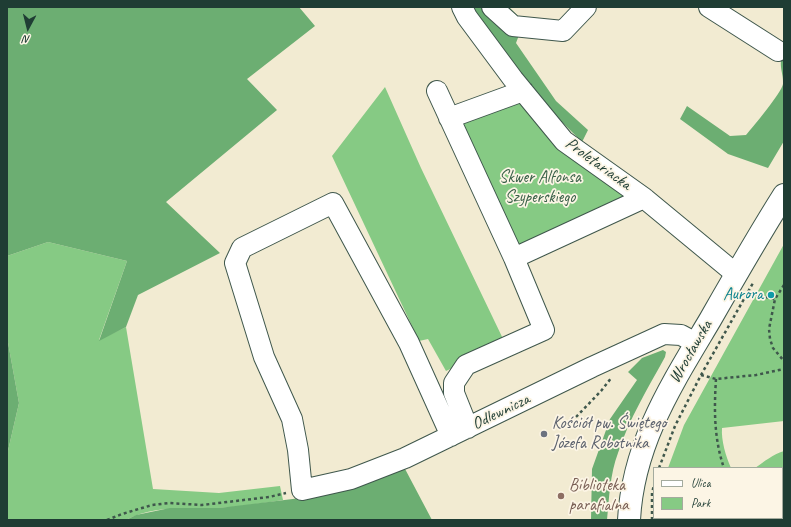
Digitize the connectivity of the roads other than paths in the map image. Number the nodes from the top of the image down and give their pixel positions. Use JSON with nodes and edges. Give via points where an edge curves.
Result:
{"nodes":[{"id":1,"x":492,"y":7,"type":"edge"},
{"id":2,"x":586,"y":7,"type":"edge"},
{"id":3,"x":709,"y":7,"type":"edge"},
{"id":4,"x":469,"y":10,"type":"edge"},
{"id":5,"x":778,"y":50,"type":"dead end"},
{"id":6,"x":437,"y":91,"type":"dead end"},
{"id":7,"x":523,"y":91,"type":"junction"},
{"id":8,"x":449,"y":118,"type":"junction"},
{"id":9,"x":784,"y":195,"type":"edge"},
{"id":10,"x":644,"y":198,"type":"junction"},
{"id":11,"x":514,"y":258,"type":"junction"},
{"id":12,"x":746,"y":277,"type":"junction"},
{"id":13,"x":696,"y":343,"type":"junction"},
{"id":14,"x":459,"y":432,"type":"junction"},
{"id":15,"x":628,"y":520,"type":"edge"}],
"edges":[{"from":1,"to":2,"type":"street","via":[[513,26],[563,31]]},
{"from":3,"to":5,"type":"street"},
{"from":4,"to":7,"type":"street","name":"Proletariacka"},
{"from":6,"to":8,"type":"street"},
{"from":7,"to":8,"type":"street"},
{"from":7,"to":10,"type":"street","name":"Proletariacka","via":[[564,141]]},
{"from":8,"to":11,"type":"street"},
{"from":9,"to":12,"type":"main road","name":"Wrocławska","via":[[755,241]]},
{"from":10,"to":11,"type":"street","name":"Proletariacka"},
{"from":10,"to":12,"type":"street","name":"Proletariacka"},
{"from":11,"to":14,"type":"street","via":[[544,330],[466,365],[454,384]]},
{"from":12,"to":13,"type":"main road","name":"Wrocławska"},
{"from":13,"to":14,"type":"street","name":"Odlewnicza","via":[[681,335],[664,334]]},
{"from":13,"to":15,"type":"main road","name":"Wrocławska","via":[[664,399],[645,444],[634,477]]},
{"from":14,"to":14,"type":"street","name":"Odlewnicza","via":[[405,458],[351,479],[302,490],[292,419],[264,358],[235,264],[242,248],[334,203]]}]}
